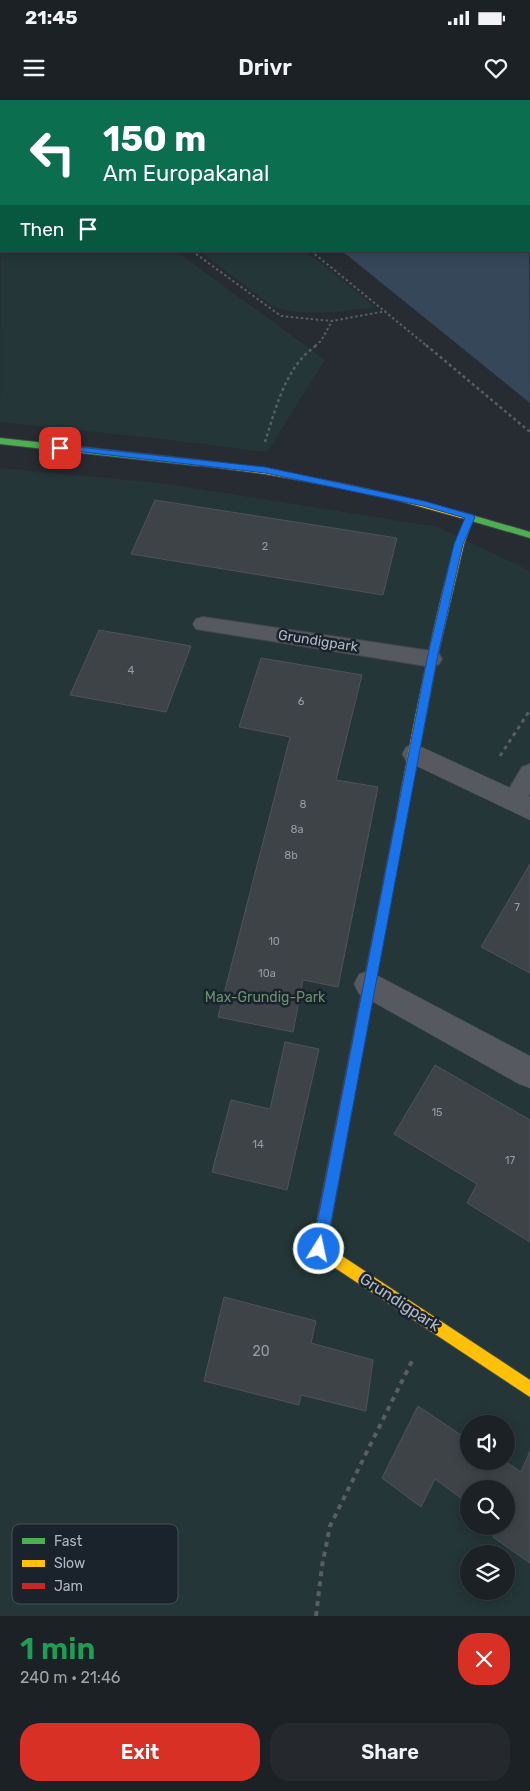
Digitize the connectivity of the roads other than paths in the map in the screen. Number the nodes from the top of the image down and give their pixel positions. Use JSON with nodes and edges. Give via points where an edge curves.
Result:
{"nodes":[{"id":1,"x":1,"y":444,"type":"edge"},
{"id":2,"x":470,"y":517,"type":"junction"},
{"id":3,"x":530,"y":535,"type":"edge"},
{"id":4,"x":203,"y":624,"type":"dead end"},
{"id":5,"x":432,"y":659,"type":"junction"},
{"id":6,"x":415,"y":754,"type":"junction"},
{"id":7,"x":530,"y":773,"type":"edge"},
{"id":8,"x":521,"y":805,"type":"edge"},
{"id":9,"x":369,"y":984,"type":"junction"},
{"id":10,"x":530,"y":1073,"type":"edge"},
{"id":11,"x":530,"y":1389,"type":"edge"}],
"edges":[{"from":1,"to":2,"type":"street","via":[[265,470]]},
{"from":2,"to":3,"type":"street"},
{"from":2,"to":5,"type":"street","name":"Grundigpark","via":[[459,544]]},
{"from":4,"to":5,"type":"lane","name":"Grundigpark"},
{"from":5,"to":6,"type":"street","name":"Grundigpark"},
{"from":6,"to":8,"type":"street"},
{"from":6,"to":9,"type":"street","name":"Grundigpark"},
{"from":7,"to":8,"type":"lane"},
{"from":9,"to":10,"type":"street"},
{"from":9,"to":11,"type":"street","name":"Grundigpark","via":[[319,1249]]}]}
